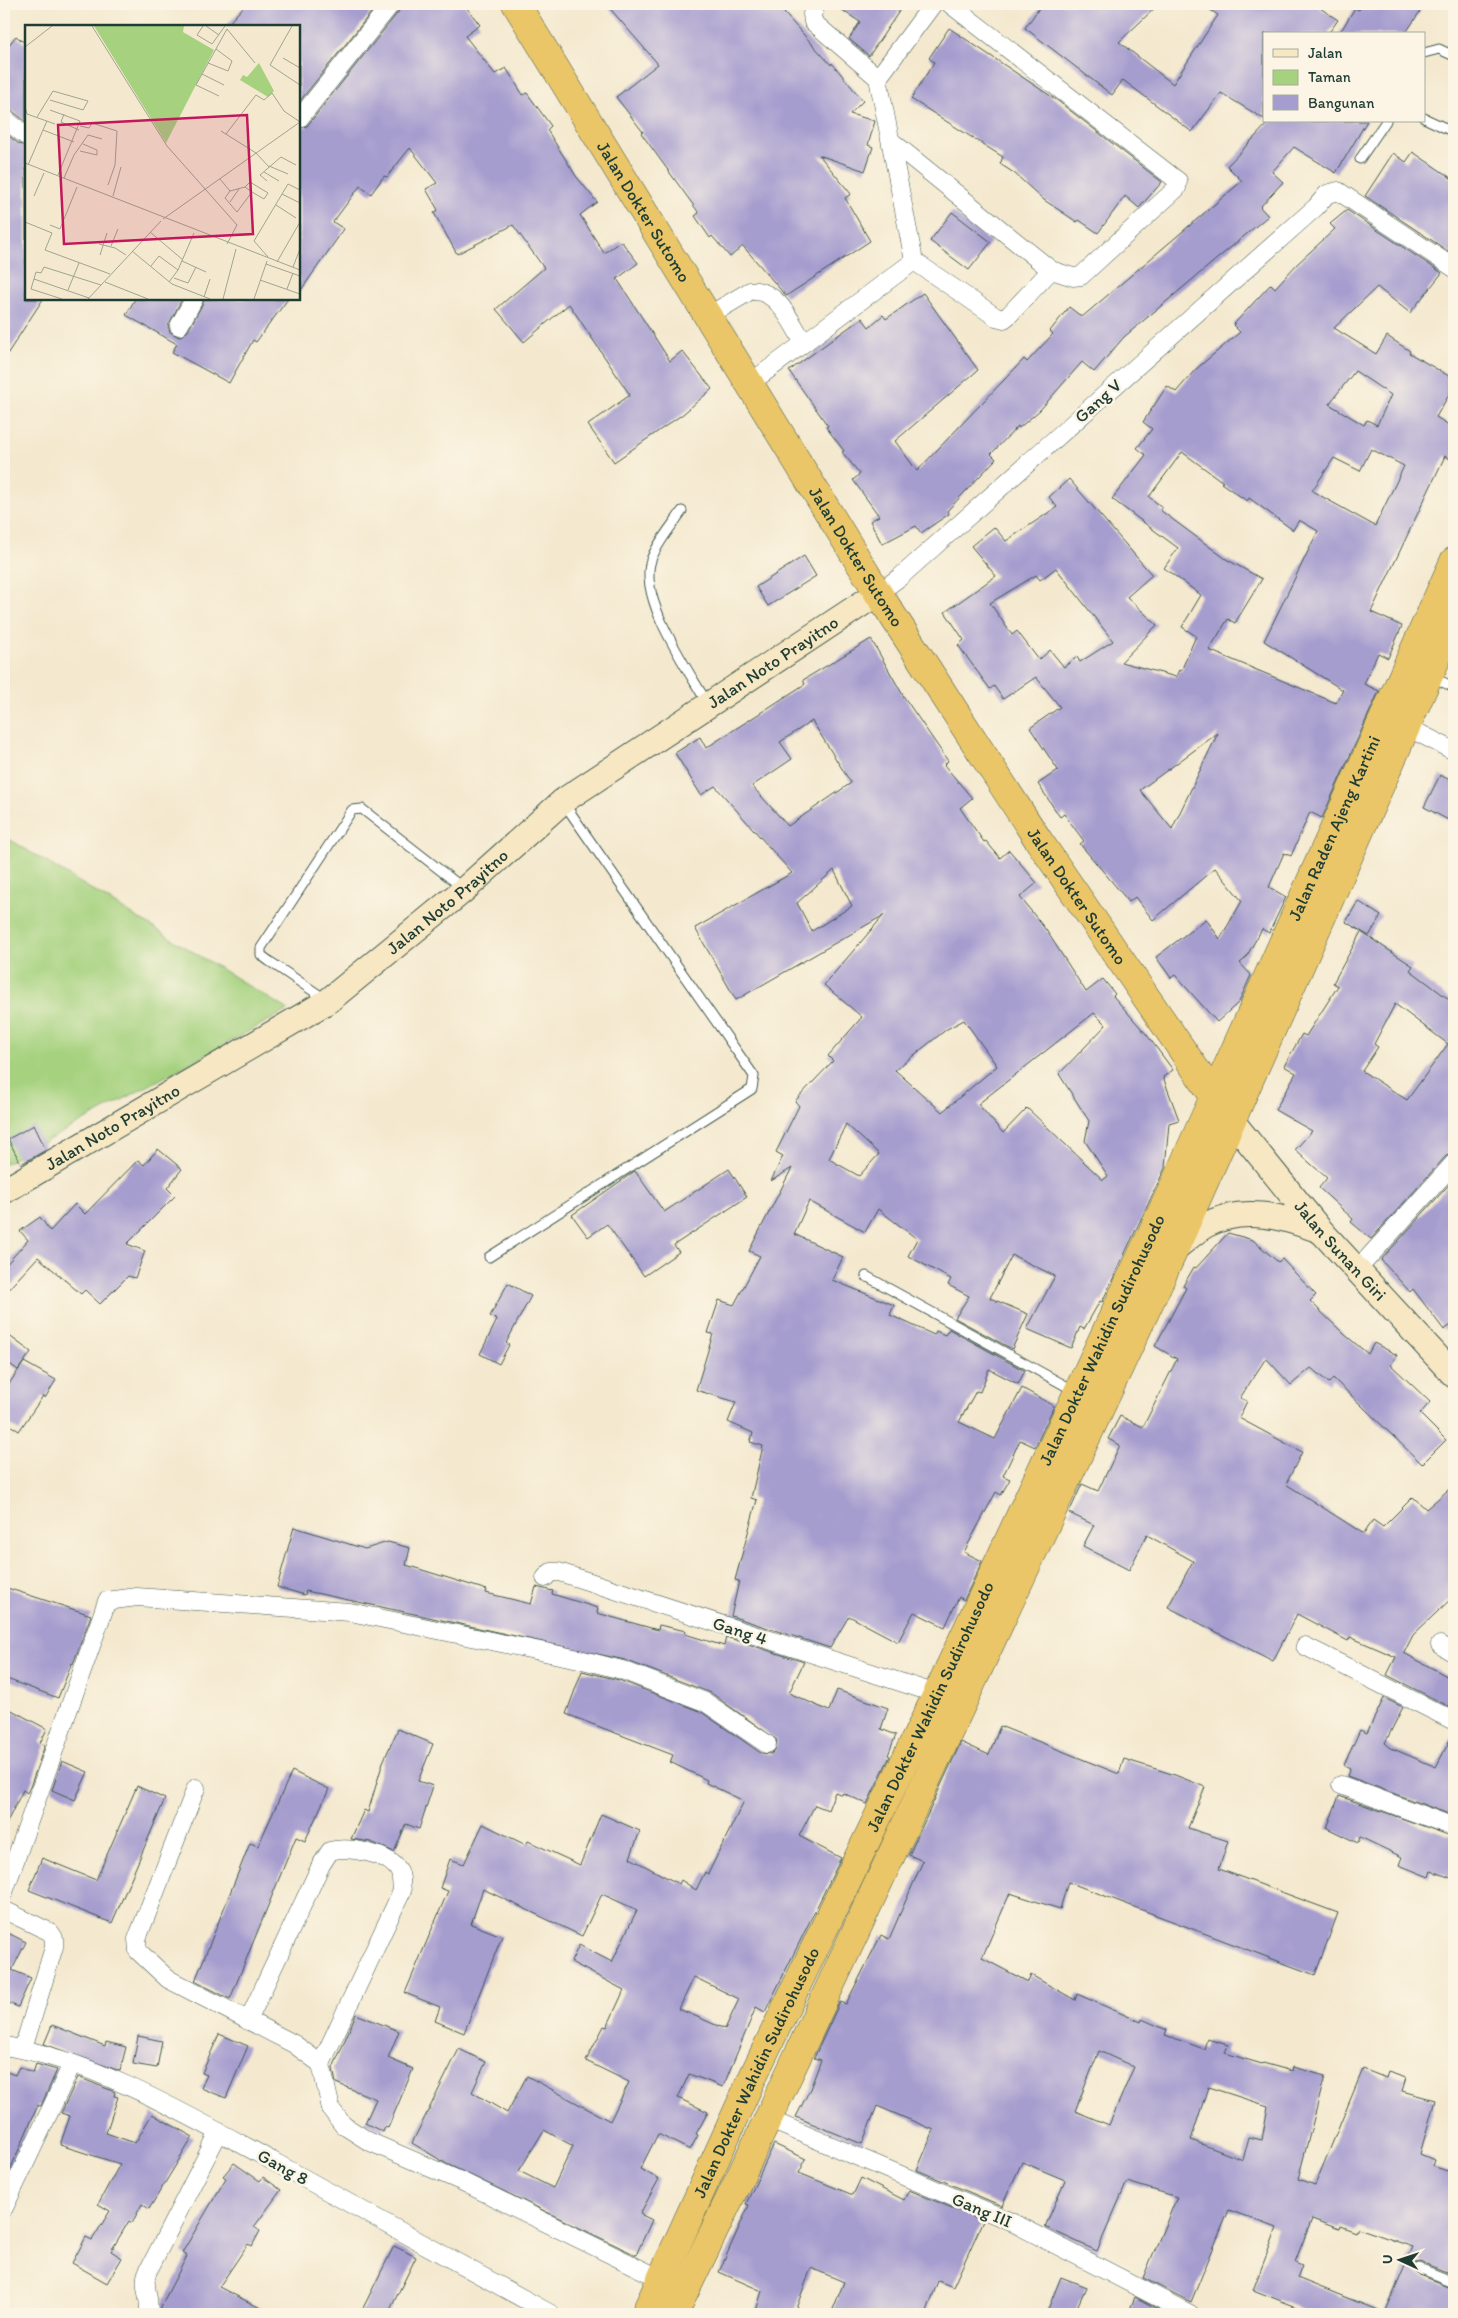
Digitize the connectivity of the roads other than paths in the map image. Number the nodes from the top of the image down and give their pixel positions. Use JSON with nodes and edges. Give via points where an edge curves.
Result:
{"nodes":[{"id":1,"x":391,"y":4,"type":"edge"},
{"id":2,"x":516,"y":4,"type":"edge"},
{"id":3,"x":817,"y":4,"type":"edge"},
{"id":4,"x":933,"y":4,"type":"edge"},
{"id":5,"x":950,"y":4,"type":"edge"},
{"id":6,"x":1426,"y":52,"type":"edge"},
{"id":7,"x":1454,"y":56,"type":"edge"},
{"id":8,"x":878,"y":78,"type":"junction"},
{"id":9,"x":4,"y":118,"type":"edge"},
{"id":10,"x":300,"y":118,"type":"edge"},
{"id":11,"x":1426,"y":119,"type":"edge"},
{"id":12,"x":1385,"y":122,"type":"edge"},
{"id":13,"x":1454,"y":132,"type":"edge"},
{"id":14,"x":25,"y":135,"type":"edge"},
{"id":15,"x":890,"y":141,"type":"junction"},
{"id":16,"x":1360,"y":159,"type":"dead end"},
{"id":17,"x":914,"y":261,"type":"junction"},
{"id":18,"x":1454,"y":268,"type":"edge"},
{"id":19,"x":1051,"y":270,"type":"junction"},
{"id":20,"x":193,"y":300,"type":"edge"},
{"id":21,"x":708,"y":316,"type":"junction"},
{"id":22,"x":179,"y":326,"type":"dead end"},
{"id":23,"x":804,"y":343,"type":"junction"},
{"id":24,"x":749,"y":384,"type":"junction"},
{"id":25,"x":682,"y":511,"type":"dead end"},
{"id":26,"x":1454,"y":560,"type":"edge"},
{"id":27,"x":878,"y":593,"type":"junction"},
{"id":28,"x":1454,"y":618,"type":"edge"},
{"id":29,"x":1418,"y":670,"type":"junction"},
{"id":30,"x":1454,"y":687,"type":"edge"},
{"id":31,"x":709,"y":705,"type":"junction"},
{"id":32,"x":1407,"y":727,"type":"junction"},
{"id":33,"x":1454,"y":751,"type":"edge"},
{"id":34,"x":563,"y":801,"type":"junction"},
{"id":35,"x":465,"y":889,"type":"junction"},
{"id":36,"x":328,"y":1001,"type":"junction"},
{"id":37,"x":1214,"y":1097,"type":"junction"},
{"id":38,"x":1232,"y":1121,"type":"junction"},
{"id":39,"x":1454,"y":1163,"type":"edge"},
{"id":40,"x":4,"y":1191,"type":"edge"},
{"id":41,"x":1321,"y":1231,"type":"junction"},
{"id":42,"x":1175,"y":1248,"type":"junction"},
{"id":43,"x":489,"y":1257,"type":"dead end"},
{"id":44,"x":1357,"y":1270,"type":"junction"},
{"id":45,"x":866,"y":1276,"type":"dead end"},
{"id":46,"x":1454,"y":1376,"type":"edge"},
{"id":47,"x":1078,"y":1392,"type":"junction"},
{"id":48,"x":545,"y":1578,"type":"dead end"},
{"id":49,"x":1305,"y":1646,"type":"dead end"},
{"id":50,"x":937,"y":1694,"type":"junction"},
{"id":51,"x":1454,"y":1721,"type":"edge"},
{"id":52,"x":767,"y":1744,"type":"dead end"},
{"id":53,"x":1341,"y":1785,"type":"dead end"},
{"id":54,"x":196,"y":1788,"type":"dead end"},
{"id":55,"x":1454,"y":1827,"type":"edge"},
{"id":56,"x":4,"y":1892,"type":"edge"},
{"id":57,"x":4,"y":1910,"type":"edge"},
{"id":58,"x":248,"y":2021,"type":"junction"},
{"id":59,"x":4,"y":2046,"type":"edge"},
{"id":60,"x":23,"y":2049,"type":"junction"},
{"id":61,"x":72,"y":2064,"type":"junction"},
{"id":62,"x":321,"y":2064,"type":"junction"},
{"id":63,"x":768,"y":2119,"type":"junction"},
{"id":64,"x":219,"y":2132,"type":"junction"},
{"id":65,"x":4,"y":2208,"type":"edge"},
{"id":66,"x":1420,"y":2268,"type":"dead end"},
{"id":67,"x":661,"y":2279,"type":"junction"},
{"id":68,"x":1454,"y":2282,"type":"edge"},
{"id":69,"x":686,"y":2290,"type":"junction"},
{"id":70,"x":148,"y":2314,"type":"edge"},
{"id":71,"x":551,"y":2314,"type":"edge"},
{"id":72,"x":644,"y":2314,"type":"edge"},
{"id":73,"x":674,"y":2314,"type":"edge"},
{"id":74,"x":1190,"y":2314,"type":"edge"}],
"edges":[{"from":1,"to":10,"type":"street"},
{"from":2,"to":21,"type":"highway","name":"Jalan Dokter Sutomo"},
{"from":3,"to":8,"type":"street","via":[[812,14],[813,22]]},
{"from":4,"to":8,"type":"street"},
{"from":5,"to":19,"type":"street","via":[[1178,181],[1177,188],[1081,276],[1072,277]]},
{"from":6,"to":7,"type":"lane","via":[[1439,48]]},
{"from":8,"to":15,"type":"street"},
{"from":9,"to":14,"type":"street"},
{"from":11,"to":13,"type":"lane"},
{"from":12,"to":16,"type":"lane"},
{"from":15,"to":17,"type":"street"},
{"from":15,"to":19,"type":"street"},
{"from":17,"to":19,"type":"street","via":[[996,317],[1004,319]]},
{"from":17,"to":23,"type":"street"},
{"from":18,"to":27,"type":"street","name":"Gang V","via":[[1338,191],[1327,194],[900,577]]},
{"from":20,"to":22,"type":"street"},
{"from":21,"to":23,"type":"street","via":[[750,291],[766,292],[776,301]]},
{"from":21,"to":24,"type":"highway","name":"Jalan Dokter Sutomo"},
{"from":23,"to":24,"type":"street"},
{"from":24,"to":27,"type":"highway","name":"Jalan Dokter Sutomo"},
{"from":25,"to":31,"type":"lane","via":[[652,558],[650,584],[659,617]]},
{"from":26,"to":29,"type":"highway","name":"Jalan Raden Ajeng Kartini"},
{"from":27,"to":31,"type":"street","name":"Jalan Noto Prayitno"},
{"from":27,"to":37,"type":"highway","name":"Jalan Dokter Sutomo","via":[[1037,838]]},
{"from":28,"to":29,"type":"highway","name":"Jalan Raden Ajeng Kartini"},
{"from":29,"to":30,"type":"lane"},
{"from":29,"to":32,"type":"highway","name":"Jalan Raden Ajeng Kartini"},
{"from":29,"to":37,"type":"highway","name":"Jalan Raden Ajeng Kartini"},
{"from":31,"to":34,"type":"street","name":"Jalan Noto Prayitno"},
{"from":32,"to":33,"type":"street"},
{"from":32,"to":38,"type":"highway","name":"Jalan Raden Ajeng Kartini"},
{"from":34,"to":35,"type":"street","name":"Jalan Noto Prayitno"},
{"from":34,"to":43,"type":"lane","via":[[754,1076],[754,1081],[752,1089]]},
{"from":35,"to":36,"type":"street","name":"Jalan Noto Prayitno"},
{"from":35,"to":36,"type":"lane","via":[[362,810],[352,810],[261,948],[261,955]]},
{"from":36,"to":40,"type":"street","name":"Jalan Noto Prayitno"},
{"from":37,"to":38,"type":"highway","name":"Jalan Dokter Sutomo"},
{"from":37,"to":47,"type":"highway","name":"Jalan Dokter Wahidin Sudirohusodo"},
{"from":38,"to":41,"type":"street","name":"Jalan Sunan Giri"},
{"from":38,"to":42,"type":"highway","name":"Jalan Dokter Wahidin Sudirohusodo"},
{"from":39,"to":44,"type":"street"},
{"from":41,"to":42,"type":"street","via":[[1264,1214],[1232,1215],[1206,1225]]},
{"from":41,"to":44,"type":"street","name":"Jalan Sunan Giri"},
{"from":42,"to":63,"type":"highway","name":"Jalan Dokter Wahidin Sudirohusodo"},
{"from":44,"to":46,"type":"street","name":"Jalan Sunan Giri"},
{"from":45,"to":47,"type":"lane"},
{"from":47,"to":50,"type":"highway","name":"Jalan Dokter Wahidin Sudirohusodo"},
{"from":48,"to":50,"type":"street","name":"Gang 4","via":[[551,1572],[559,1572]]},
{"from":49,"to":51,"type":"street"},
{"from":50,"to":67,"type":"highway","name":"Jalan Dokter Wahidin Sudirohusodo","via":[[755,2072]]},
{"from":52,"to":56,"type":"street","via":[[705,1702],[622,1670],[543,1651],[350,1612],[137,1597],[107,1601]]},
{"from":53,"to":55,"type":"street"},
{"from":54,"to":58,"type":"street","via":[[137,1939],[138,1951],[168,1979]]},
{"from":57,"to":60,"type":"street","via":[[50,1932],[54,1938]]},
{"from":58,"to":62,"type":"street","via":[[294,2044]]},
{"from":58,"to":62,"type":"street","via":[[330,1851],[353,1848],[387,1860],[400,1872],[402,1891]]},
{"from":59,"to":60,"type":"street","name":"Gang 8"},
{"from":60,"to":61,"type":"street","name":"Gang 8"},
{"from":61,"to":64,"type":"street","name":"Gang 8","via":[[130,2087]]},
{"from":61,"to":65,"type":"street"},
{"from":62,"to":67,"type":"street","via":[[331,2109],[343,2125],[368,2141],[463,2182]]},
{"from":63,"to":69,"type":"highway","name":"Jalan Dokter Wahidin Sudirohusodo"},
{"from":63,"to":74,"type":"street","name":"Gang III","via":[[1010,2221]]},
{"from":64,"to":70,"type":"street","via":[[147,2273],[144,2286]]},
{"from":64,"to":71,"type":"street","name":"Gang 8"},
{"from":66,"to":68,"type":"lane"},
{"from":67,"to":69,"type":"highway"},
{"from":67,"to":72,"type":"highway","name":"Jalan Dokter Wahidin Sudirohusodo"},
{"from":69,"to":73,"type":"highway","name":"Jalan Dokter Wahidin Sudirohusodo"}]}
